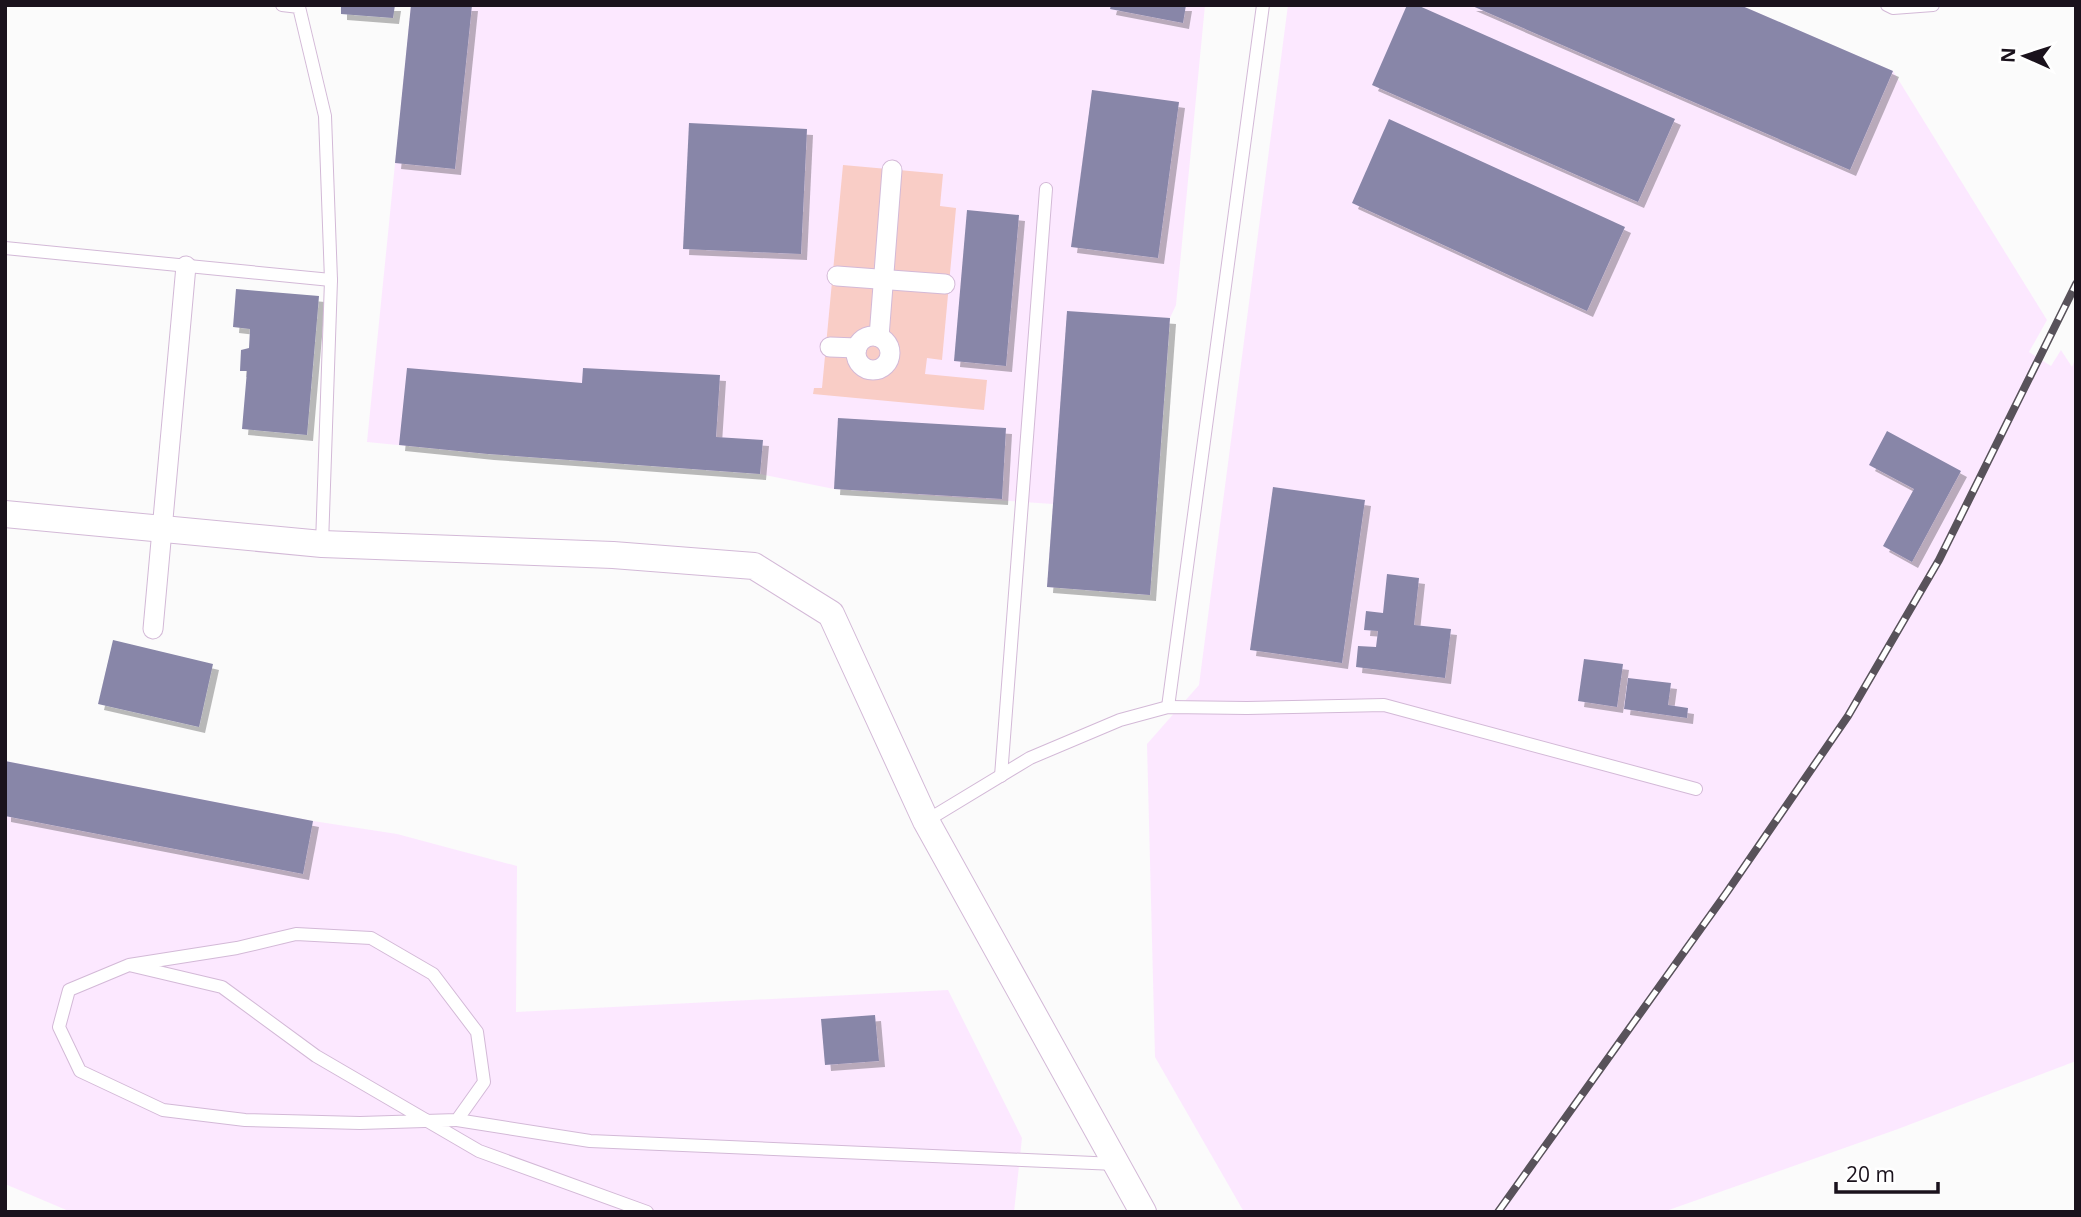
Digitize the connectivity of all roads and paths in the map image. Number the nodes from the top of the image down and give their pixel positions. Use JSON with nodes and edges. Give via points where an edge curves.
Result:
{"nodes":[{"id":1,"x":282,"y":5,"type":"edge"},
{"id":2,"x":1263,"y":5,"type":"edge"},
{"id":3,"x":1887,"y":5,"type":"edge"},
{"id":4,"x":1933,"y":5,"type":"edge"},
{"id":5,"x":892,"y":170,"type":"dead end"},
{"id":6,"x":1046,"y":189,"type":"dead end"},
{"id":7,"x":5,"y":248,"type":"edge"},
{"id":8,"x":186,"y":266,"type":"junction"},
{"id":9,"x":837,"y":276,"type":"dead end"},
{"id":10,"x":883,"y":279,"type":"junction"},
{"id":11,"x":331,"y":280,"type":"junction"},
{"id":12,"x":945,"y":284,"type":"dead end"},
{"id":13,"x":879,"y":337,"type":"junction"},
{"id":14,"x":830,"y":347,"type":"dead end"},
{"id":15,"x":857,"y":348,"type":"junction"},
{"id":16,"x":5,"y":514,"type":"edge"},
{"id":17,"x":162,"y":529,"type":"junction"},
{"id":18,"x":322,"y":544,"type":"junction"},
{"id":19,"x":153,"y":629,"type":"dead end"},
{"id":20,"x":1168,"y":707,"type":"junction"},
{"id":21,"x":1001,"y":776,"type":"junction"},
{"id":22,"x":1696,"y":789,"type":"dead end"},
{"id":23,"x":926,"y":821,"type":"junction"},
{"id":24,"x":130,"y":965,"type":"junction"},
{"id":25,"x":457,"y":1120,"type":"junction"},
{"id":26,"x":427,"y":1121,"type":"junction"},
{"id":27,"x":1117,"y":1164,"type":"junction"},
{"id":28,"x":647,"y":1212,"type":"edge"},
{"id":29,"x":1143,"y":1212,"type":"edge"}],
"edges":[{"from":1,"to":11,"type":"lane","via":[[299,7],[325,116]]},
{"from":2,"to":20,"type":"lane"},
{"from":3,"to":4,"type":"lane"},
{"from":5,"to":10,"type":"street"},
{"from":6,"to":21,"type":"lane"},
{"from":7,"to":8,"type":"lane"},
{"from":8,"to":11,"type":"lane"},
{"from":8,"to":17,"type":"street"},
{"from":9,"to":10,"type":"street"},
{"from":10,"to":12,"type":"street"},
{"from":10,"to":13,"type":"street"},
{"from":11,"to":18,"type":"lane"},
{"from":13,"to":15,"type":"street","via":[[868,336]]},
{"from":13,"to":15,"type":"street","via":[[889,349],[889,359],[882,367],[860,365]]},
{"from":14,"to":15,"type":"street"},
{"from":16,"to":17,"type":"street"},
{"from":17,"to":18,"type":"street"},
{"from":17,"to":19,"type":"street"},
{"from":18,"to":23,"type":"street","via":[[613,555],[754,566],[831,614]]},
{"from":20,"to":21,"type":"lane","via":[[1120,720],[1030,758]]},
{"from":20,"to":22,"type":"lane","via":[[1384,705]]},
{"from":21,"to":23,"type":"lane"},
{"from":23,"to":27,"type":"street"},
{"from":24,"to":25,"type":"lane","via":[[296,934],[370,938],[433,974],[477,1032],[484,1082]]},
{"from":24,"to":26,"type":"lane","via":[[222,987],[316,1056]]},
{"from":24,"to":26,"type":"lane","via":[[69,990],[59,1027],[80,1071],[163,1110],[245,1120]]},
{"from":25,"to":26,"type":"lane"},
{"from":25,"to":27,"type":"lane","via":[[590,1141]]},
{"from":26,"to":28,"type":"lane","via":[[479,1151]]},
{"from":27,"to":29,"type":"street"}]}
